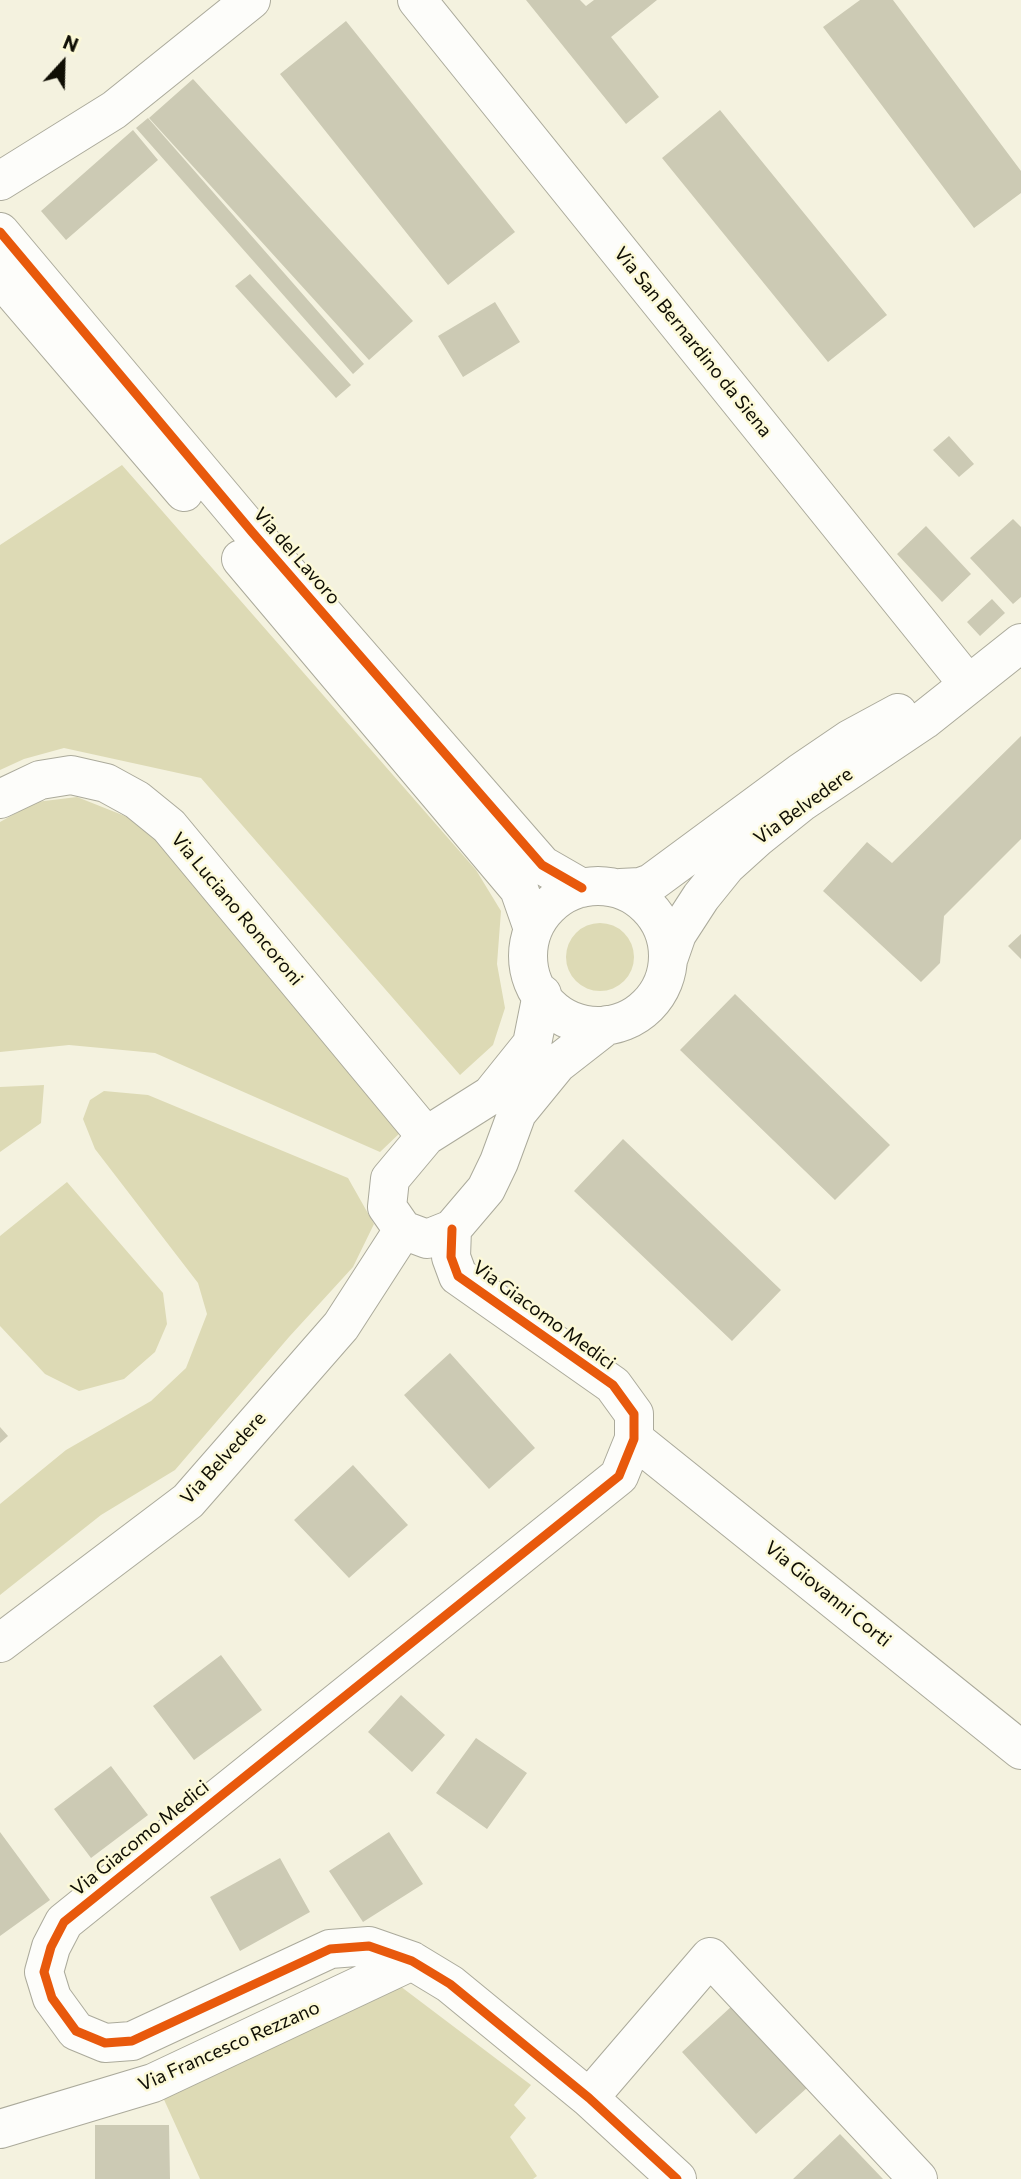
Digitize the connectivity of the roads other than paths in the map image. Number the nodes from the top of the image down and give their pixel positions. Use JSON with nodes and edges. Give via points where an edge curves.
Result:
{"nodes":[{"id":1,"x":251,"y":0,"type":"edge"},
{"id":2,"x":417,"y":0,"type":"edge"},
{"id":3,"x":0,"y":181,"type":"edge"},
{"id":4,"x":0,"y":232,"type":"edge"},
{"id":5,"x":0,"y":277,"type":"edge"},
{"id":6,"x":1021,"y":643,"type":"edge"},
{"id":7,"x":968,"y":684,"type":"junction"},
{"id":8,"x":0,"y":799,"type":"edge"},
{"id":9,"x":582,"y":888,"type":"junction"},
{"id":10,"x":620,"y":888,"type":"junction"},
{"id":11,"x":533,"y":929,"type":"junction"},
{"id":12,"x":669,"y":957,"type":"junction"},
{"id":13,"x":542,"y":994,"type":"junction"},
{"id":14,"x":607,"y":1025,"type":"junction"},
{"id":15,"x":438,"y":1128,"type":"junction"},
{"id":16,"x":499,"y":1162,"type":"junction"},
{"id":17,"x":452,"y":1229,"type":"junction"},
{"id":18,"x":403,"y":1230,"type":"junction"},
{"id":19,"x":634,"y":1439,"type":"junction"},
{"id":20,"x":0,"y":1643,"type":"edge"},
{"id":21,"x":1021,"y":1751,"type":"edge"},
{"id":22,"x":412,"y":1961,"type":"junction"},
{"id":23,"x":589,"y":2098,"type":"junction"},
{"id":24,"x":0,"y":2129,"type":"edge"},
{"id":25,"x":677,"y":2179,"type":"edge"},
{"id":26,"x":918,"y":2179,"type":"edge"}],
"edges":[{"from":1,"to":3,"type":"street","via":[[114,110]]},
{"from":2,"to":7,"type":"street","name":"Via San Bernardino da Siena"},
{"from":4,"to":9,"type":"street","name":"Via del Lavoro","via":[[542,864]]},
{"from":5,"to":11,"type":"street","via":[[519,889]]},
{"from":6,"to":7,"type":"street","name":"Via Belvedere"},
{"from":7,"to":10,"type":"street","name":"Via Belvedere","via":[[906,709],[850,739],[651,883]]},
{"from":7,"to":12,"type":"street","name":"Via Belvedere","via":[[875,755],[803,802],[726,866],[687,918]]},
{"from":8,"to":15,"type":"street","name":"Via Luciano Roncoroni","via":[[40,780],[71,775],[106,783],[138,800],[169,826]]},
{"from":9,"to":10,"type":"street"},
{"from":9,"to":11,"type":"street","via":[[566,893],[547,908]]},
{"from":10,"to":12,"type":"street","via":[[646,903],[662,925]]},
{"from":11,"to":13,"type":"street","via":[[527,954],[532,981]]},
{"from":12,"to":14,"type":"street","via":[[664,982],[648,1007],[623,1023]]},
{"from":13,"to":14,"type":"street","via":[[551,1008],[574,1022]]},
{"from":13,"to":15,"type":"street","via":[[532,1044],[491,1095]]},
{"from":14,"to":16,"type":"street","via":[[557,1064],[517,1113]]},
{"from":15,"to":16,"type":"street","via":[[477,1123],[492,1137]]},
{"from":15,"to":18,"type":"street","via":[[390,1179],[387,1207]]},
{"from":16,"to":17,"type":"street","via":[[486,1189]]},
{"from":17,"to":18,"type":"street","via":[[427,1239]]},
{"from":17,"to":19,"type":"street","name":"Via Giacomo Medici","via":[[451,1257],[458,1276],[613,1385],[634,1414]]},
{"from":18,"to":20,"type":"street","name":"Via Belvedere","via":[[341,1326],[187,1501]]},
{"from":19,"to":21,"type":"street","name":"Via Giovanni Corti"},
{"from":19,"to":22,"type":"street","name":"Via Giacomo Medici","via":[[619,1476],[64,1922],[44,1972],[52,1997],[76,2031],[105,2043],[132,2041],[330,1949],[369,1946]]},
{"from":22,"to":23,"type":"street","name":"Via Giacomo Medici","via":[[450,1984]]},
{"from":22,"to":24,"type":"street","name":"Via Francesco Rezzano","via":[[153,2083]]},
{"from":23,"to":25,"type":"street","name":"Via Giacomo Medici"},
{"from":23,"to":26,"type":"street","via":[[710,1957]]}]}
